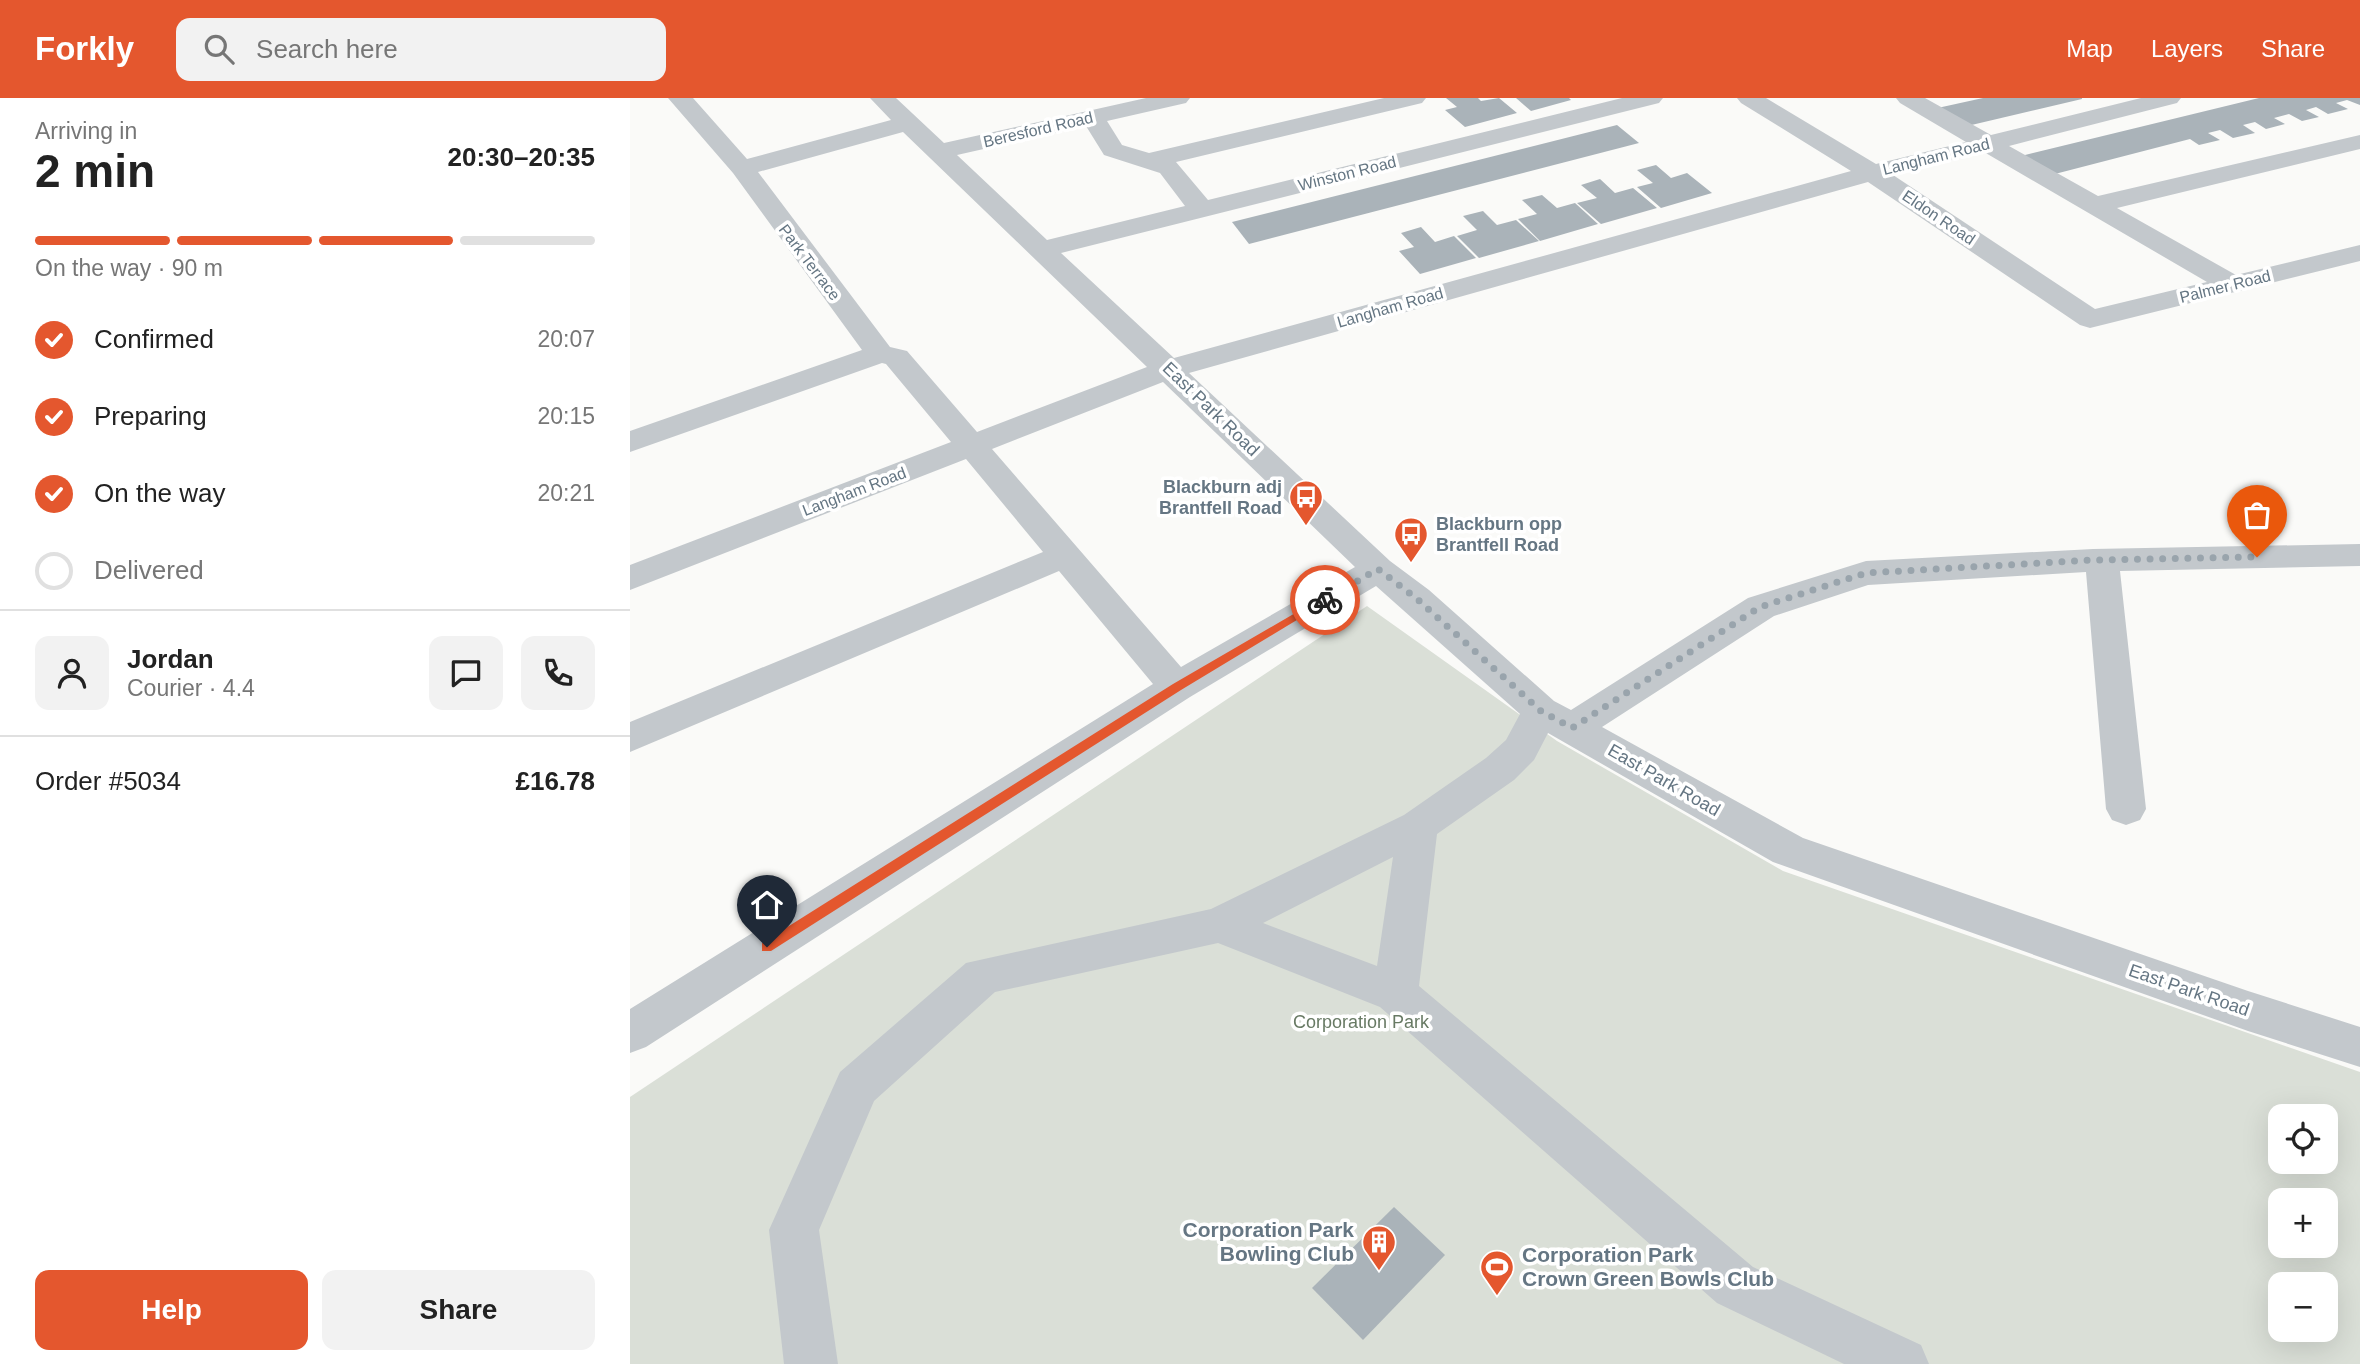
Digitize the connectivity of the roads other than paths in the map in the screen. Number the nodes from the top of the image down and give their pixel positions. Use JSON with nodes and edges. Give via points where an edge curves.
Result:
{"nodes":[{"id":1,"x":680,"y":98,"type":"edge"},
{"id":2,"x":882,"y":98,"type":"edge"},
{"id":3,"x":1178,"y":98,"type":"edge"},
{"id":4,"x":1414,"y":98,"type":"edge"},
{"id":5,"x":1651,"y":98,"type":"edge"},
{"id":6,"x":1749,"y":98,"type":"edge"},
{"id":7,"x":1908,"y":98,"type":"edge"},
{"id":8,"x":2157,"y":99,"type":"edge"},
{"id":9,"x":1598,"y":104,"type":"edge"},
{"id":10,"x":1092,"y":117,"type":"junction"},
{"id":11,"x":907,"y":123,"type":"junction"},
{"id":12,"x":2360,"y":142,"type":"edge"},
{"id":13,"x":1988,"y":143,"type":"junction"},
{"id":14,"x":939,"y":152,"type":"junction"},
{"id":15,"x":1148,"y":161,"type":"junction"},
{"id":16,"x":742,"y":168,"type":"junction"},
{"id":17,"x":1872,"y":173,"type":"junction"},
{"id":18,"x":2095,"y":205,"type":"junction"},
{"id":19,"x":1201,"y":209,"type":"junction"},
{"id":20,"x":1043,"y":249,"type":"junction"},
{"id":21,"x":2360,"y":253,"type":"edge"},
{"id":22,"x":2231,"y":284,"type":"junction"},
{"id":23,"x":2090,"y":319,"type":"joint"},
{"id":24,"x":880,"y":354,"type":"junction"},
{"id":25,"x":1169,"y":369,"type":"junction"},
{"id":26,"x":630,"y":442,"type":"edge"},
{"id":27,"x":972,"y":445,"type":"junction"},
{"id":28,"x":1064,"y":555,"type":"junction"},
{"id":29,"x":2360,"y":555,"type":"edge"},
{"id":30,"x":2102,"y":560,"type":"junction"},
{"id":31,"x":1378,"y":569,"type":"junction"},
{"id":32,"x":630,"y":578,"type":"edge"},
{"id":33,"x":1177,"y":687,"type":"junction"},
{"id":34,"x":1557,"y":719,"type":"junction"},
{"id":35,"x":630,"y":738,"type":"edge"},
{"id":36,"x":2126,"y":808,"type":"dead end"},
{"id":37,"x":1418,"y":826,"type":"junction"},
{"id":38,"x":1219,"y":925,"type":"junction"},
{"id":39,"x":1396,"y":993,"type":"junction"},
{"id":40,"x":630,"y":1033,"type":"edge"},
{"id":41,"x":2360,"y":1047,"type":"edge"},
{"id":42,"x":811,"y":1364,"type":"edge"},
{"id":43,"x":1902,"y":1364,"type":"edge"}],
"edges":[{"from":1,"to":16,"type":"street","name":"Park Terrace"},
{"from":2,"to":11,"type":"street","name":"East Park Road"},
{"from":3,"to":10,"type":"street","name":"Beresford Road"},
{"from":4,"to":15,"type":"street"},
{"from":5,"to":9,"type":"street","name":"Winston Road"},
{"from":6,"to":17,"type":"street","name":"Eldon Road"},
{"from":7,"to":13,"type":"street"},
{"from":8,"to":13,"type":"street","name":"Langham Road"},
{"from":9,"to":19,"type":"street","name":"Winston Road"},
{"from":10,"to":14,"type":"street","name":"Beresford Road"},
{"from":10,"to":15,"type":"street","via":[[1114,149]]},
{"from":11,"to":14,"type":"street","name":"East Park Road"},
{"from":11,"to":16,"type":"street"},
{"from":12,"to":18,"type":"street"},
{"from":13,"to":17,"type":"street","name":"Langham Road"},
{"from":13,"to":18,"type":"street"},
{"from":14,"to":20,"type":"street","name":"East Park Road"},
{"from":15,"to":19,"type":"street","via":[[1169,168]]},
{"from":16,"to":24,"type":"street","name":"Park Terrace"},
{"from":17,"to":23,"type":"street","name":"Eldon Road"},
{"from":17,"to":25,"type":"street","name":"Langham Road"},
{"from":18,"to":22,"type":"street"},
{"from":19,"to":20,"type":"street","name":"Winston Road"},
{"from":20,"to":25,"type":"street","name":"East Park Road"},
{"from":21,"to":22,"type":"street","name":"Palmer Road"},
{"from":22,"to":23,"type":"street","name":"Palmer Road"},
{"from":24,"to":26,"type":"street"},
{"from":24,"to":27,"type":"street","via":[[896,357]]},
{"from":25,"to":27,"type":"street","name":"Langham Road"},
{"from":25,"to":31,"type":"street","name":"East Park Road"},
{"from":27,"to":28,"type":"street"},
{"from":27,"to":32,"type":"street","name":"Langham Road"},
{"from":28,"to":33,"type":"street"},
{"from":28,"to":35,"type":"street"},
{"from":29,"to":30,"type":"street"},
{"from":30,"to":34,"type":"street","via":[[1866,573],[1760,607]]},
{"from":30,"to":36,"type":"street"},
{"from":31,"to":33,"type":"street"},
{"from":31,"to":34,"type":"street","name":"East Park Road"},
{"from":33,"to":40,"type":"street"},
{"from":34,"to":37,"type":"street","via":[[1500,769]]},
{"from":34,"to":41,"type":"street","name":"East Park Road","via":[[1788,850]]},
{"from":37,"to":38,"type":"street"},
{"from":37,"to":39,"type":"street"},
{"from":38,"to":39,"type":"street"},
{"from":38,"to":42,"type":"street","via":[[982,976],[857,1087],[794,1230]]},
{"from":39,"to":43,"type":"street","via":[[1735,1285]]}]}
